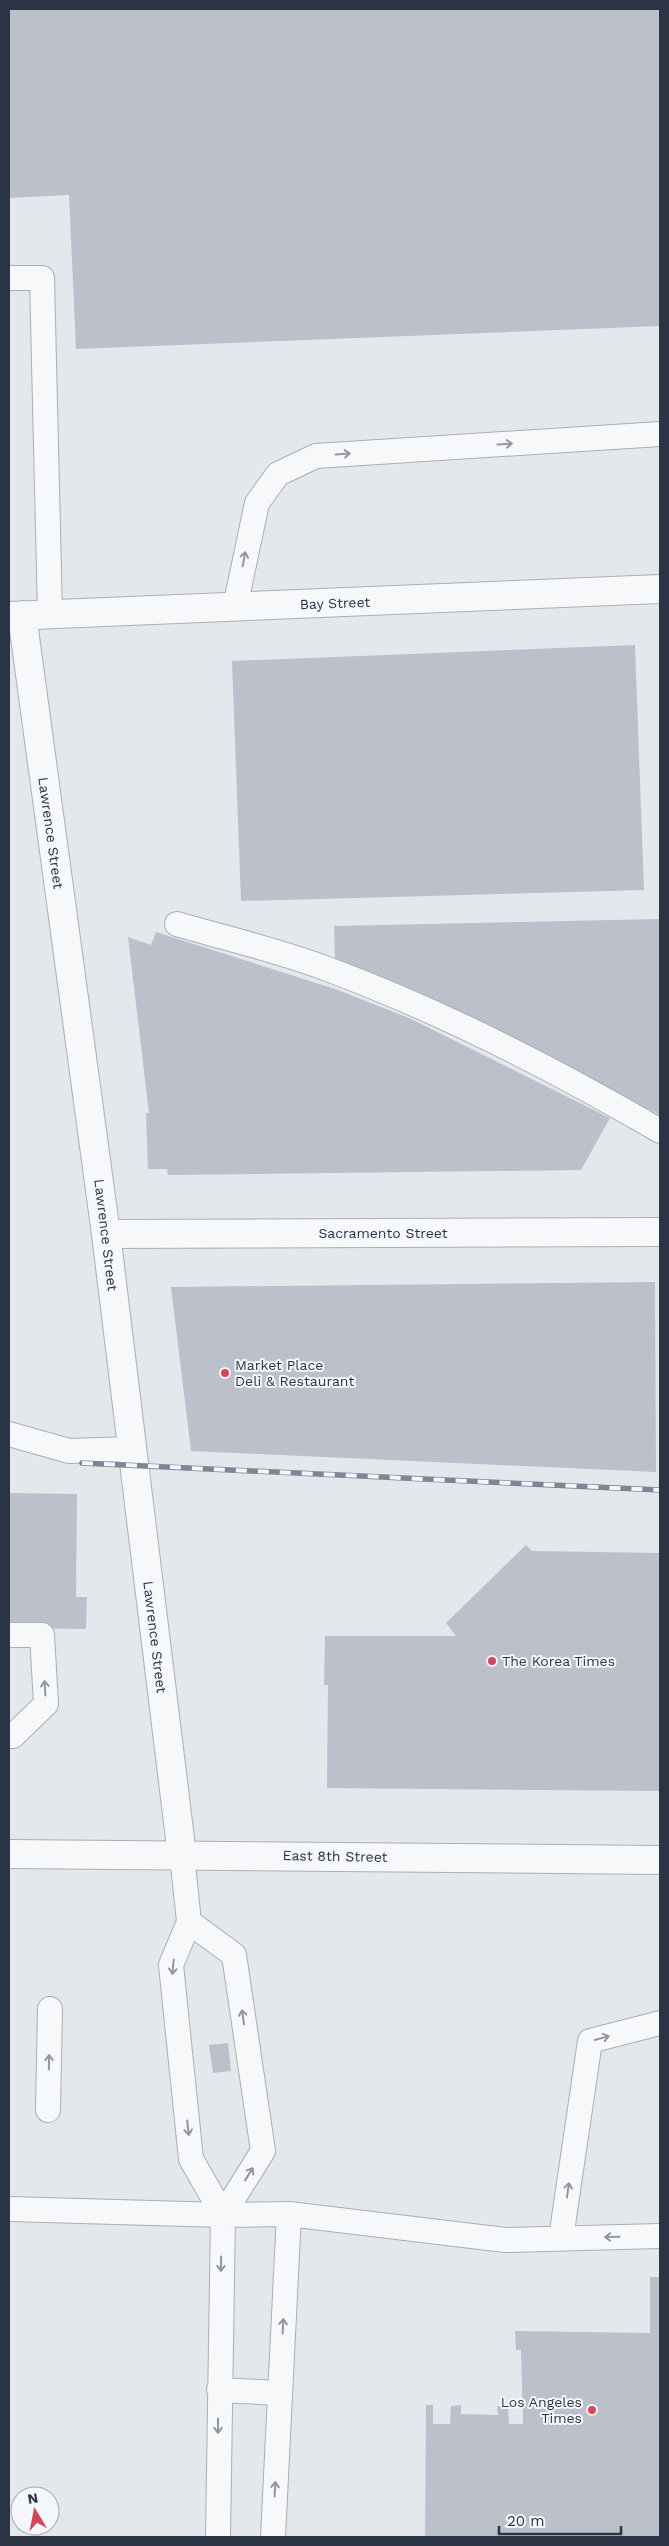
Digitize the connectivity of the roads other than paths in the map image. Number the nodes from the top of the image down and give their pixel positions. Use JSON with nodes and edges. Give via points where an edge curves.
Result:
{"nodes":[{"id":1,"x":9,"y":278,"type":"edge"},
{"id":2,"x":660,"y":434,"type":"edge"},
{"id":3,"x":660,"y":589,"type":"edge"},
{"id":4,"x":235,"y":607,"type":"junction"},
{"id":5,"x":50,"y":614,"type":"junction"},
{"id":6,"x":15,"y":616,"type":"edge"},
{"id":7,"x":177,"y":924,"type":"dead end"},
{"id":8,"x":660,"y":1130,"type":"edge"},
{"id":9,"x":660,"y":1232,"type":"edge"},
{"id":10,"x":106,"y":1234,"type":"junction"},
{"id":11,"x":9,"y":1434,"type":"edge"},
{"id":12,"x":131,"y":1449,"type":"junction"},
{"id":13,"x":9,"y":1635,"type":"edge"},
{"id":14,"x":9,"y":1736,"type":"edge"},
{"id":15,"x":9,"y":1854,"type":"edge"},
{"id":16,"x":182,"y":1855,"type":"junction"},
{"id":17,"x":660,"y":1860,"type":"edge"},
{"id":18,"x":189,"y":1922,"type":"junction"},
{"id":19,"x":50,"y":2009,"type":"dead end"},
{"id":20,"x":660,"y":2023,"type":"edge"},
{"id":21,"x":48,"y":2110,"type":"dead end"},
{"id":22,"x":9,"y":2209,"type":"edge"},
{"id":23,"x":289,"y":2214,"type":"junction"},
{"id":24,"x":223,"y":2215,"type":"junction"},
{"id":25,"x":660,"y":2236,"type":"edge"},
{"id":26,"x":562,"y":2238,"type":"junction"},
{"id":27,"x":219,"y":2390,"type":"junction"},
{"id":28,"x":280,"y":2393,"type":"junction"},
{"id":29,"x":218,"y":2537,"type":"edge"},
{"id":30,"x":273,"y":2537,"type":"edge"}],
"edges":[{"from":1,"to":5,"type":"lane","via":[[42,278]]},
{"from":4,"to":2,"type":"lane","one_way":true,"via":[[257,503],[278,474],[316,456]]},
{"from":3,"to":4,"type":"street","name":"Bay Street"},
{"from":4,"to":5,"type":"street","name":"Bay Street"},
{"from":5,"to":6,"type":"street","name":"Bay Street"},
{"from":6,"to":10,"type":"street","name":"Lawrence Street"},
{"from":7,"to":8,"type":"lane","via":[[328,969],[442,1015],[550,1068]]},
{"from":9,"to":10,"type":"street","name":"Sacramento Street"},
{"from":10,"to":12,"type":"street","name":"Lawrence Street"},
{"from":11,"to":12,"type":"lane","via":[[70,1450]]},
{"from":12,"to":16,"type":"street","name":"Lawrence Street"},
{"from":14,"to":13,"type":"lane","one_way":true,"via":[[13,1736],[46,1704],[42,1635]]},
{"from":15,"to":16,"type":"street","name":"East 8th Street"},
{"from":16,"to":17,"type":"street","name":"East 8th Street"},
{"from":16,"to":18,"type":"lane"},
{"from":18,"to":24,"type":"lane","one_way":true,"via":[[171,1965],[191,2159]]},
{"from":24,"to":18,"type":"lane","one_way":true,"via":[[263,2152],[234,1955]]},
{"from":21,"to":19,"type":"lane","one_way":true},
{"from":26,"to":20,"type":"lane","one_way":true,"via":[[590,2041]]},
{"from":22,"to":24,"type":"lane"},
{"from":23,"to":24,"type":"lane"},
{"from":23,"to":26,"type":"lane","via":[[505,2240]]},
{"from":28,"to":23,"type":"lane","one_way":true},
{"from":24,"to":27,"type":"lane","one_way":true},
{"from":25,"to":26,"type":"lane","one_way":true},
{"from":27,"to":28,"type":"lane"},
{"from":27,"to":29,"type":"lane","one_way":true},
{"from":30,"to":28,"type":"lane","one_way":true}]}
